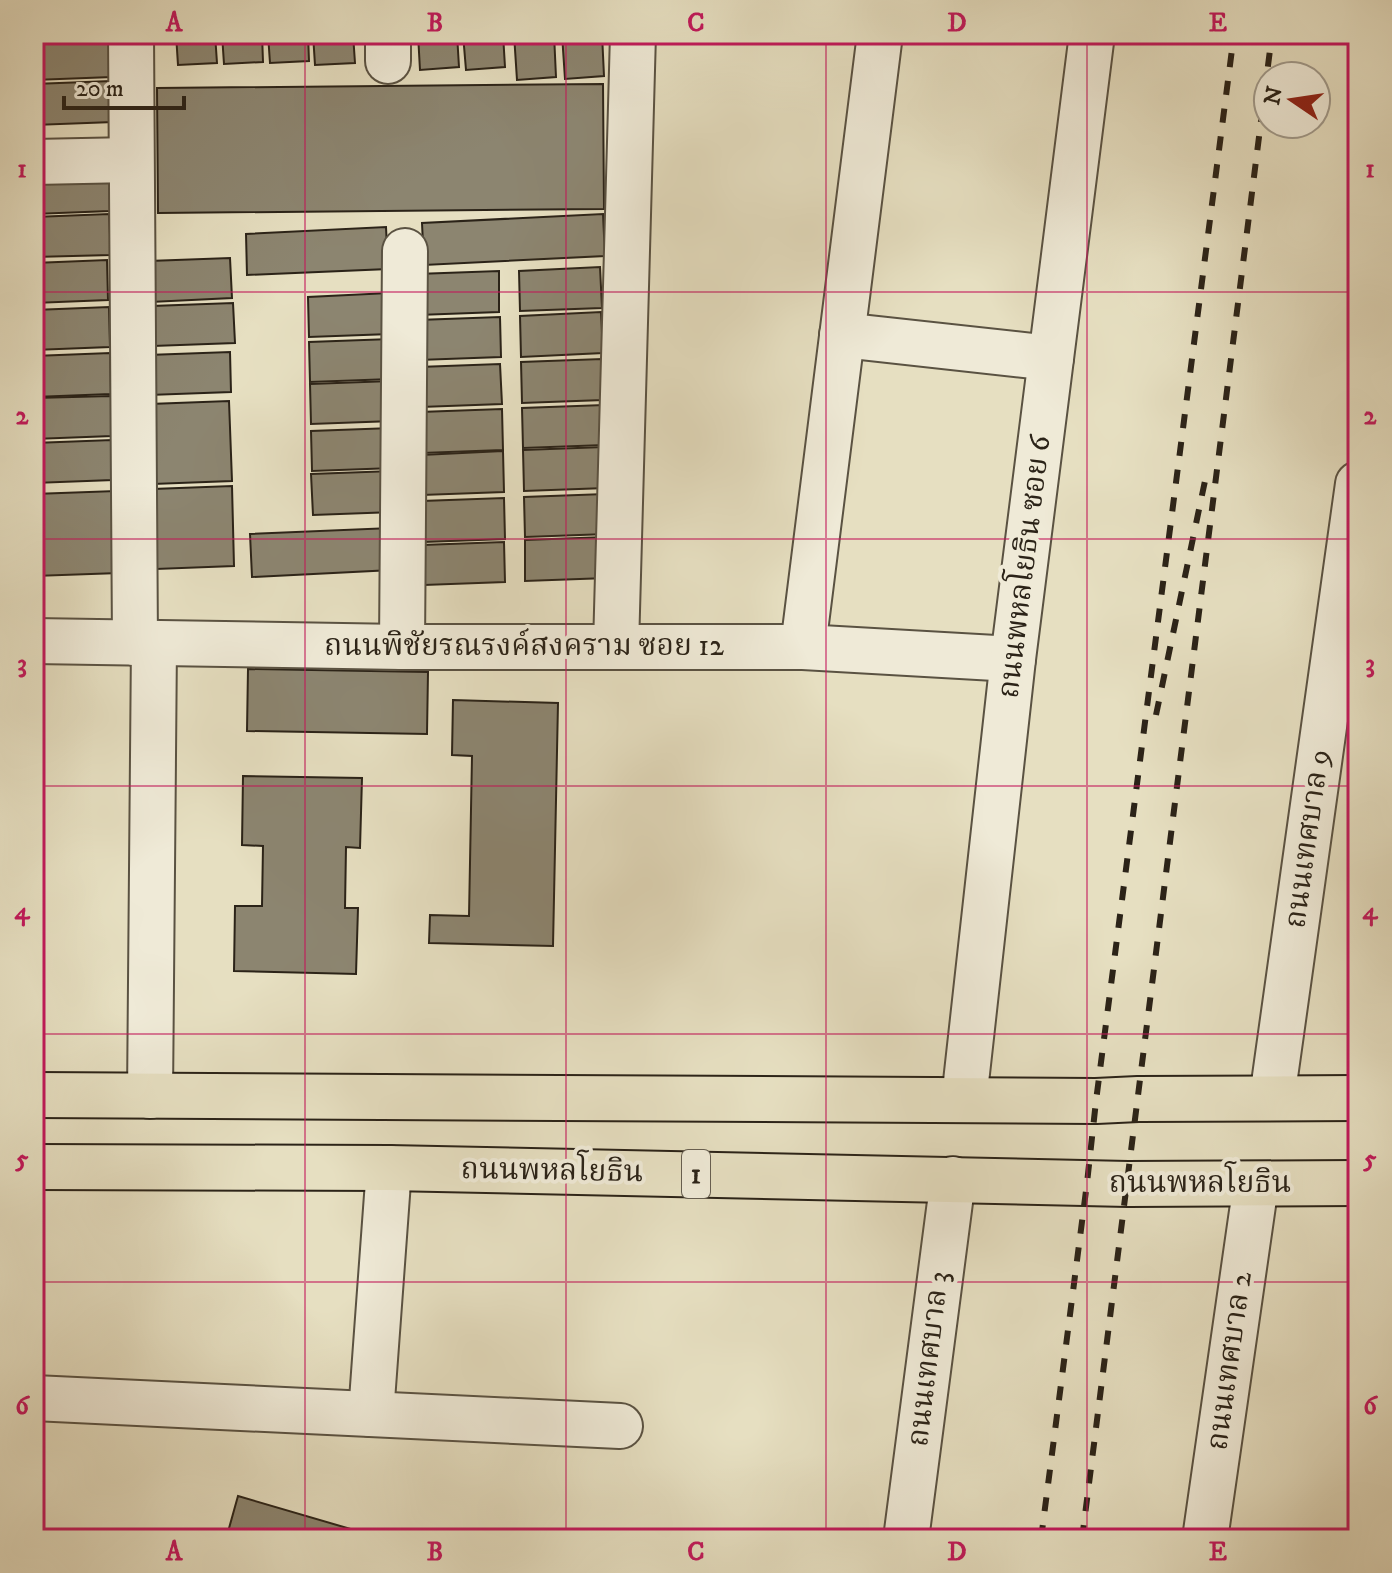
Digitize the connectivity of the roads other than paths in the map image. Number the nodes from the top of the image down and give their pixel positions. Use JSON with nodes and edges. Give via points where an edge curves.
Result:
{"nodes":[{"id":1,"x":131,"y":34,"type":"edge"},
{"id":2,"x":633,"y":34,"type":"edge"},
{"id":3,"x":880,"y":34,"type":"edge"},
{"id":4,"x":1092,"y":34,"type":"edge"},
{"id":5,"x":131,"y":160,"type":"junction"},
{"id":6,"x":34,"y":162,"type":"edge"},
{"id":7,"x":405,"y":251,"type":"dead end"},
{"id":8,"x":842,"y":335,"type":"junction"},
{"id":9,"x":1051,"y":358,"type":"junction"},
{"id":10,"x":1358,"y":484,"type":"edge"},
{"id":11,"x":34,"y":641,"type":"edge"},
{"id":12,"x":144,"y":643,"type":"junction"},
{"id":13,"x":402,"y":647,"type":"junction"},
{"id":14,"x":616,"y":647,"type":"junction"},
{"id":15,"x":803,"y":647,"type":"junction"},
{"id":16,"x":1013,"y":659,"type":"junction"},
{"id":17,"x":34,"y":1095,"type":"edge"},
{"id":18,"x":150,"y":1096,"type":"junction"},
{"id":19,"x":1272,"y":1098,"type":"junction"},
{"id":20,"x":1358,"y":1098,"type":"edge"},
{"id":21,"x":964,"y":1100,"type":"junction"},
{"id":22,"x":34,"y":1167,"type":"edge"},
{"id":23,"x":389,"y":1168,"type":"junction"},
{"id":24,"x":953,"y":1179,"type":"junction"},
{"id":25,"x":1358,"y":1183,"type":"edge"},
{"id":26,"x":1256,"y":1184,"type":"junction"},
{"id":27,"x":34,"y":1398,"type":"edge"},
{"id":28,"x":371,"y":1414,"type":"junction"},
{"id":29,"x":620,"y":1426,"type":"dead end"},
{"id":30,"x":906,"y":1539,"type":"edge"},
{"id":31,"x":1205,"y":1539,"type":"edge"}],
"edges":[{"from":1,"to":5,"type":"street"},
{"from":2,"to":14,"type":"street"},
{"from":3,"to":8,"type":"street"},
{"from":4,"to":9,"type":"street","name":"ถนนพหลโยธิน ซอย 6"},
{"from":5,"to":6,"type":"street"},
{"from":5,"to":12,"type":"street"},
{"from":7,"to":13,"type":"street"},
{"from":8,"to":9,"type":"street"},
{"from":8,"to":15,"type":"street"},
{"from":9,"to":16,"type":"street","name":"ถนนพหลโยธิน ซอย 6"},
{"from":10,"to":19,"type":"street","name":"ถนนเทศบาล 9"},
{"from":11,"to":12,"type":"street","name":"ถนนพิชัยรณรงค์สงคราม ซอย 12"},
{"from":12,"to":13,"type":"street","name":"ถนนพิชัยรณรงค์สงคราม ซอย 12"},
{"from":12,"to":18,"type":"street"},
{"from":13,"to":14,"type":"street","name":"ถนนพิชัยรณรงค์สงคราม ซอย 12"},
{"from":14,"to":15,"type":"street","name":"ถนนพิชัยรณรงค์สงคราม ซอย 12"},
{"from":15,"to":16,"type":"street","name":"ถนนพิชัยรณรงค์สงคราม ซอย 12"},
{"from":16,"to":21,"type":"street","name":"ถนนพหลโยธิน ซอย 6"},
{"from":17,"to":18,"type":"main road"},
{"from":18,"to":21,"type":"main road"},
{"from":19,"to":20,"type":"main road"},
{"from":19,"to":21,"type":"main road"},
{"from":22,"to":23,"type":"main road","name":"ถนนพหลโยธิน","number":"1"},
{"from":23,"to":24,"type":"main road","name":"ถนนพหลโยธิน","number":"1"},
{"from":23,"to":28,"type":"street"},
{"from":24,"to":26,"type":"main road","name":"ถนนพหลโยธิน","number":"1"},
{"from":24,"to":30,"type":"street","name":"ถนนเทศบาล 3"},
{"from":25,"to":26,"type":"main road","name":"ถนนพหลโยธิน","number":"1"},
{"from":26,"to":31,"type":"street","name":"ถนนเทศบาล 2"},
{"from":27,"to":28,"type":"street"},
{"from":28,"to":29,"type":"street"}]}
